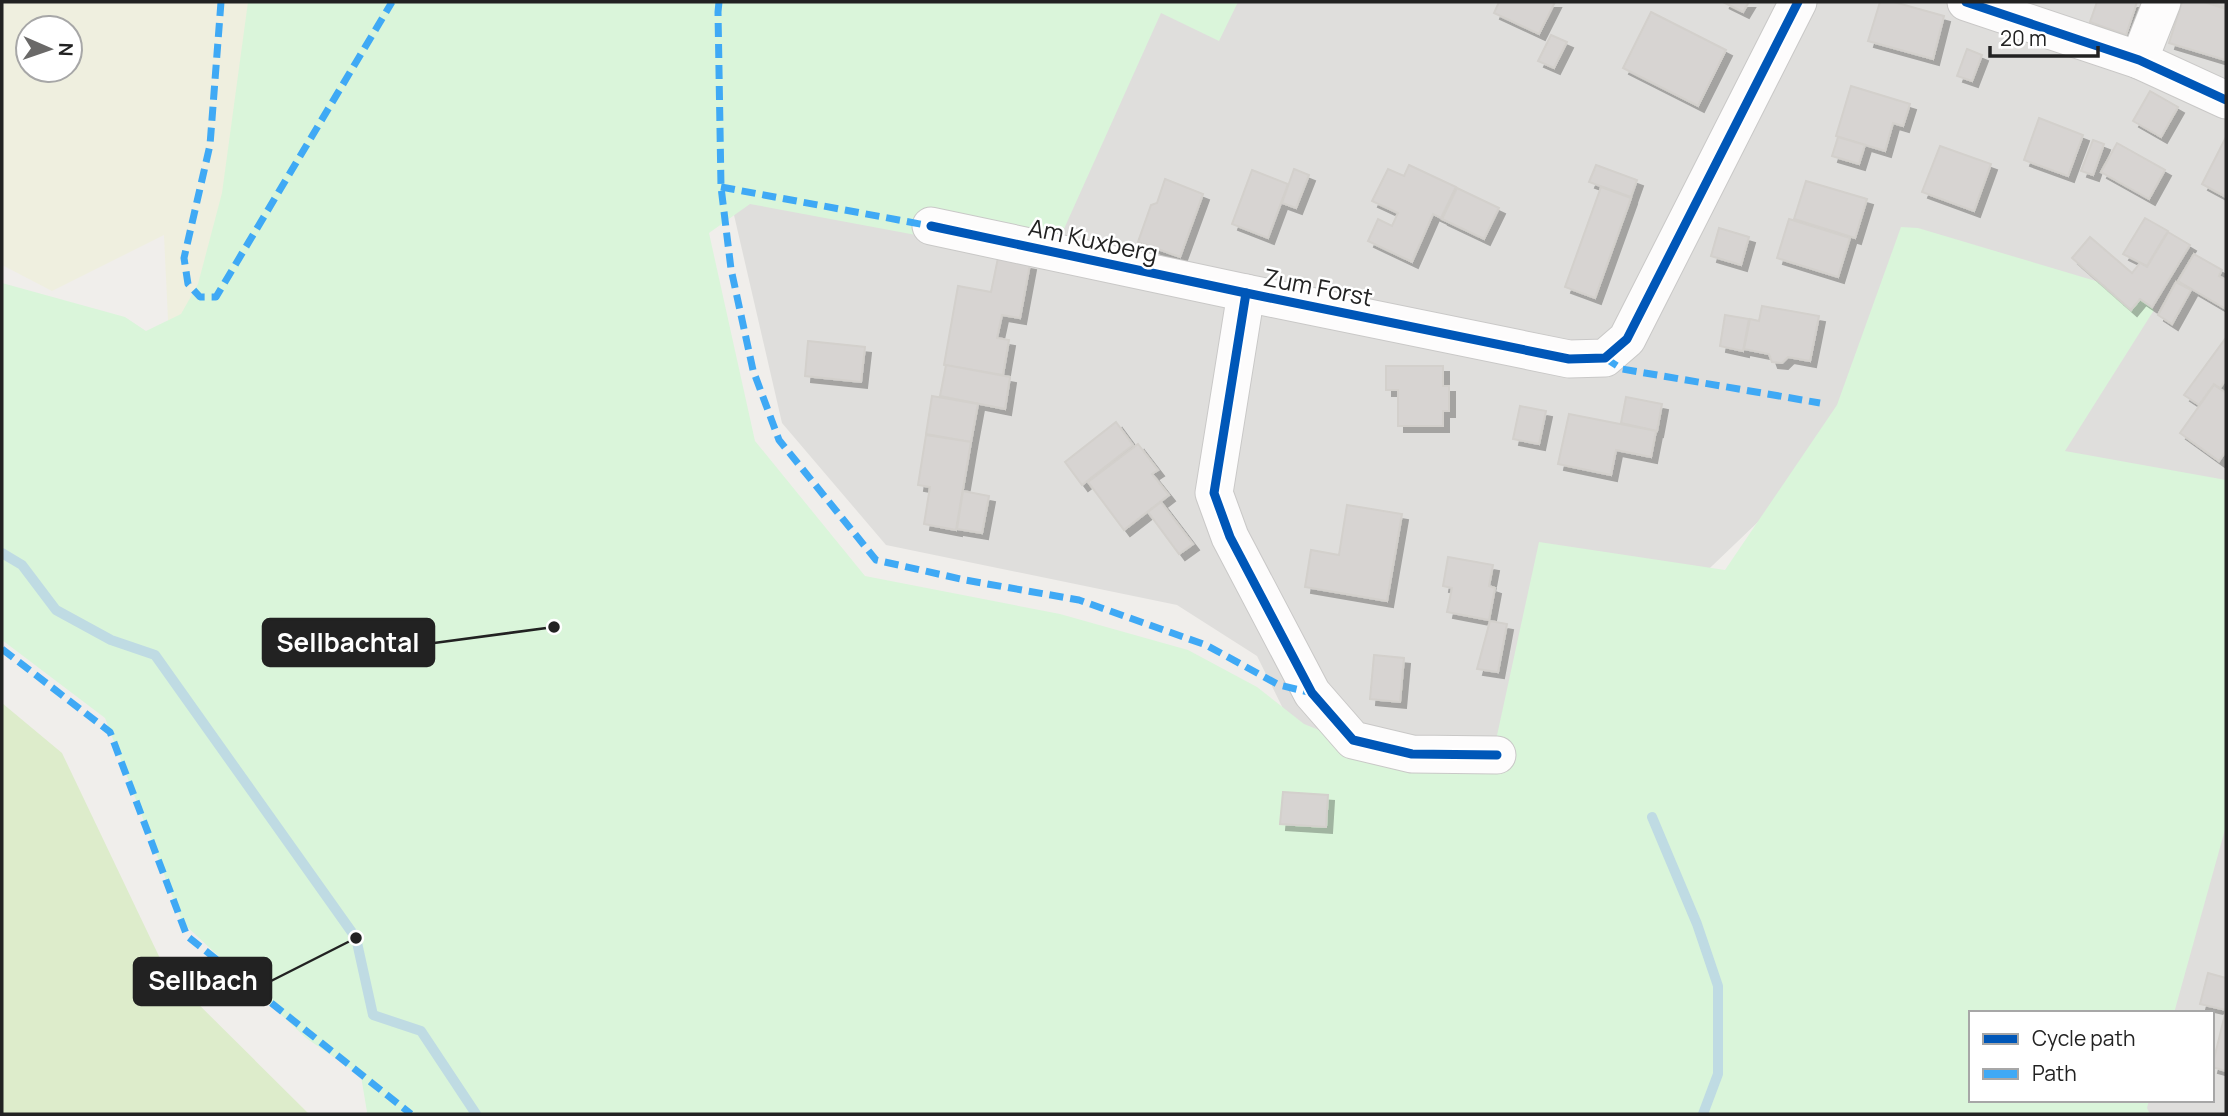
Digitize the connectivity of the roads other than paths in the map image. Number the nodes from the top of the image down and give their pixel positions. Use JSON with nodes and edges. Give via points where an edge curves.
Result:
{"nodes":[{"id":1,"x":1798,"y":2,"type":"edge"},
{"id":2,"x":1966,"y":2,"type":"edge"},
{"id":3,"x":2162,"y":2,"type":"edge"},
{"id":4,"x":2138,"y":60,"type":"junction"},
{"id":5,"x":2226,"y":100,"type":"edge"},
{"id":6,"x":931,"y":226,"type":"dead end"},
{"id":7,"x":1246,"y":293,"type":"junction"},
{"id":8,"x":1497,"y":755,"type":"dead end"}],
"edges":[{"from":1,"to":7,"type":"street","name":"Zum Forst","via":[[1627,339],[1605,358],[1569,359]]},
{"from":2,"to":4,"type":"street"},
{"from":3,"to":4,"type":"street"},
{"from":4,"to":5,"type":"street"},
{"from":6,"to":7,"type":"street","name":"Am Kuxberg"},
{"from":7,"to":8,"type":"street","name":"Zum Forst","via":[[1214,494],[1230,537],[1312,693],[1353,740],[1412,754]]}]}
